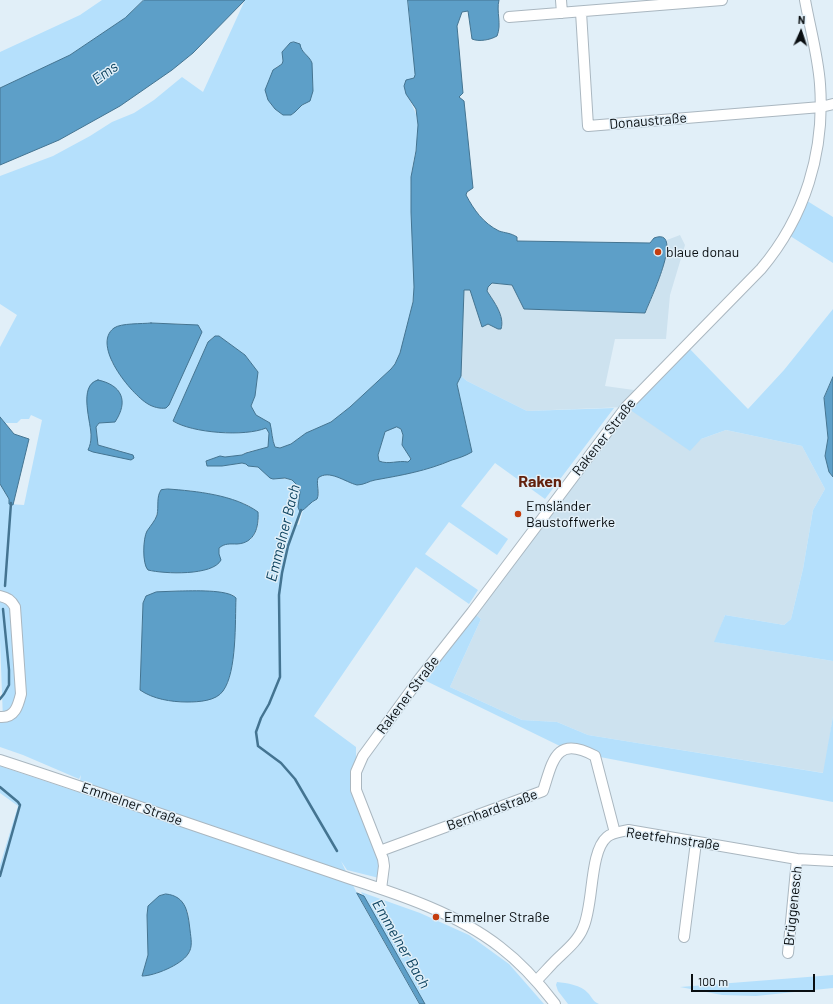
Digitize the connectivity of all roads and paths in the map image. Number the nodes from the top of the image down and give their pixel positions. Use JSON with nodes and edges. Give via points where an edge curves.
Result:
{"nodes":[{"id":1,"x":561,"y":0,"type":"edge"},
{"id":2,"x":722,"y":0,"type":"edge"},
{"id":3,"x":805,"y":0,"type":"edge"},
{"id":4,"x":581,"y":12,"type":"junction"},
{"id":5,"x":562,"y":13,"type":"junction"},
{"id":6,"x":509,"y":17,"type":"dead end"},
{"id":7,"x":833,"y":104,"type":"edge"},
{"id":8,"x":821,"y":107,"type":"junction"},
{"id":9,"x":0,"y":596,"type":"edge"},
{"id":10,"x":0,"y":717,"type":"edge"},
{"id":11,"x":0,"y":760,"type":"edge"},
{"id":12,"x":615,"y":832,"type":"junction"},
{"id":13,"x":696,"y":842,"type":"junction"},
{"id":14,"x":380,"y":851,"type":"junction"},
{"id":15,"x":797,"y":859,"type":"junction"},
{"id":16,"x":833,"y":861,"type":"edge"},
{"id":17,"x":381,"y":889,"type":"junction"},
{"id":18,"x":684,"y":937,"type":"dead end"},
{"id":19,"x":788,"y":953,"type":"dead end"},
{"id":20,"x":536,"y":981,"type":"junction"},
{"id":21,"x":555,"y":1004,"type":"edge"}],
"edges":[{"from":1,"to":5,"type":"street"},
{"from":2,"to":4,"type":"street"},
{"from":3,"to":8,"type":"street","name":"Rakener Straße","via":[[819,76]]},
{"from":4,"to":5,"type":"street"},
{"from":4,"to":8,"type":"street","name":"Donaustraße","via":[[588,126]]},
{"from":5,"to":6,"type":"street"},
{"from":7,"to":8,"type":"street"},
{"from":8,"to":14,"type":"street","name":"Rakener Straße","via":[[819,135],[810,180],[797,215],[772,256],[626,408],[363,756],[356,772],[356,790]]},
{"from":9,"to":10,"type":"street","via":[[12,601],[15,607],[21,694],[12,715]]},
{"from":11,"to":17,"type":"street","name":"Emmelner Straße"},
{"from":12,"to":13,"type":"street","name":"Reetfehnstraße","via":[[628,830]]},
{"from":12,"to":14,"type":"street","name":"Bernhardstraße","via":[[595,756],[582,749],[564,748],[553,761],[543,791]]},
{"from":12,"to":20,"type":"street","name":"Reetfehnstraße","via":[[599,847],[587,919],[583,929],[578,938]]},
{"from":13,"to":15,"type":"street","name":"Reetfehnstraße"},
{"from":13,"to":18,"type":"street"},
{"from":14,"to":17,"type":"street","name":"Rakener Straße","via":[[384,866]]},
{"from":15,"to":16,"type":"street","name":"Reetfehnstraße"},
{"from":15,"to":19,"type":"street","name":"Brüggenesch"},
{"from":17,"to":20,"type":"street","name":"Emmelner Straße","via":[[440,912],[484,936],[512,957]]},
{"from":20,"to":21,"type":"street","name":"Emmelner Straße"}]}
